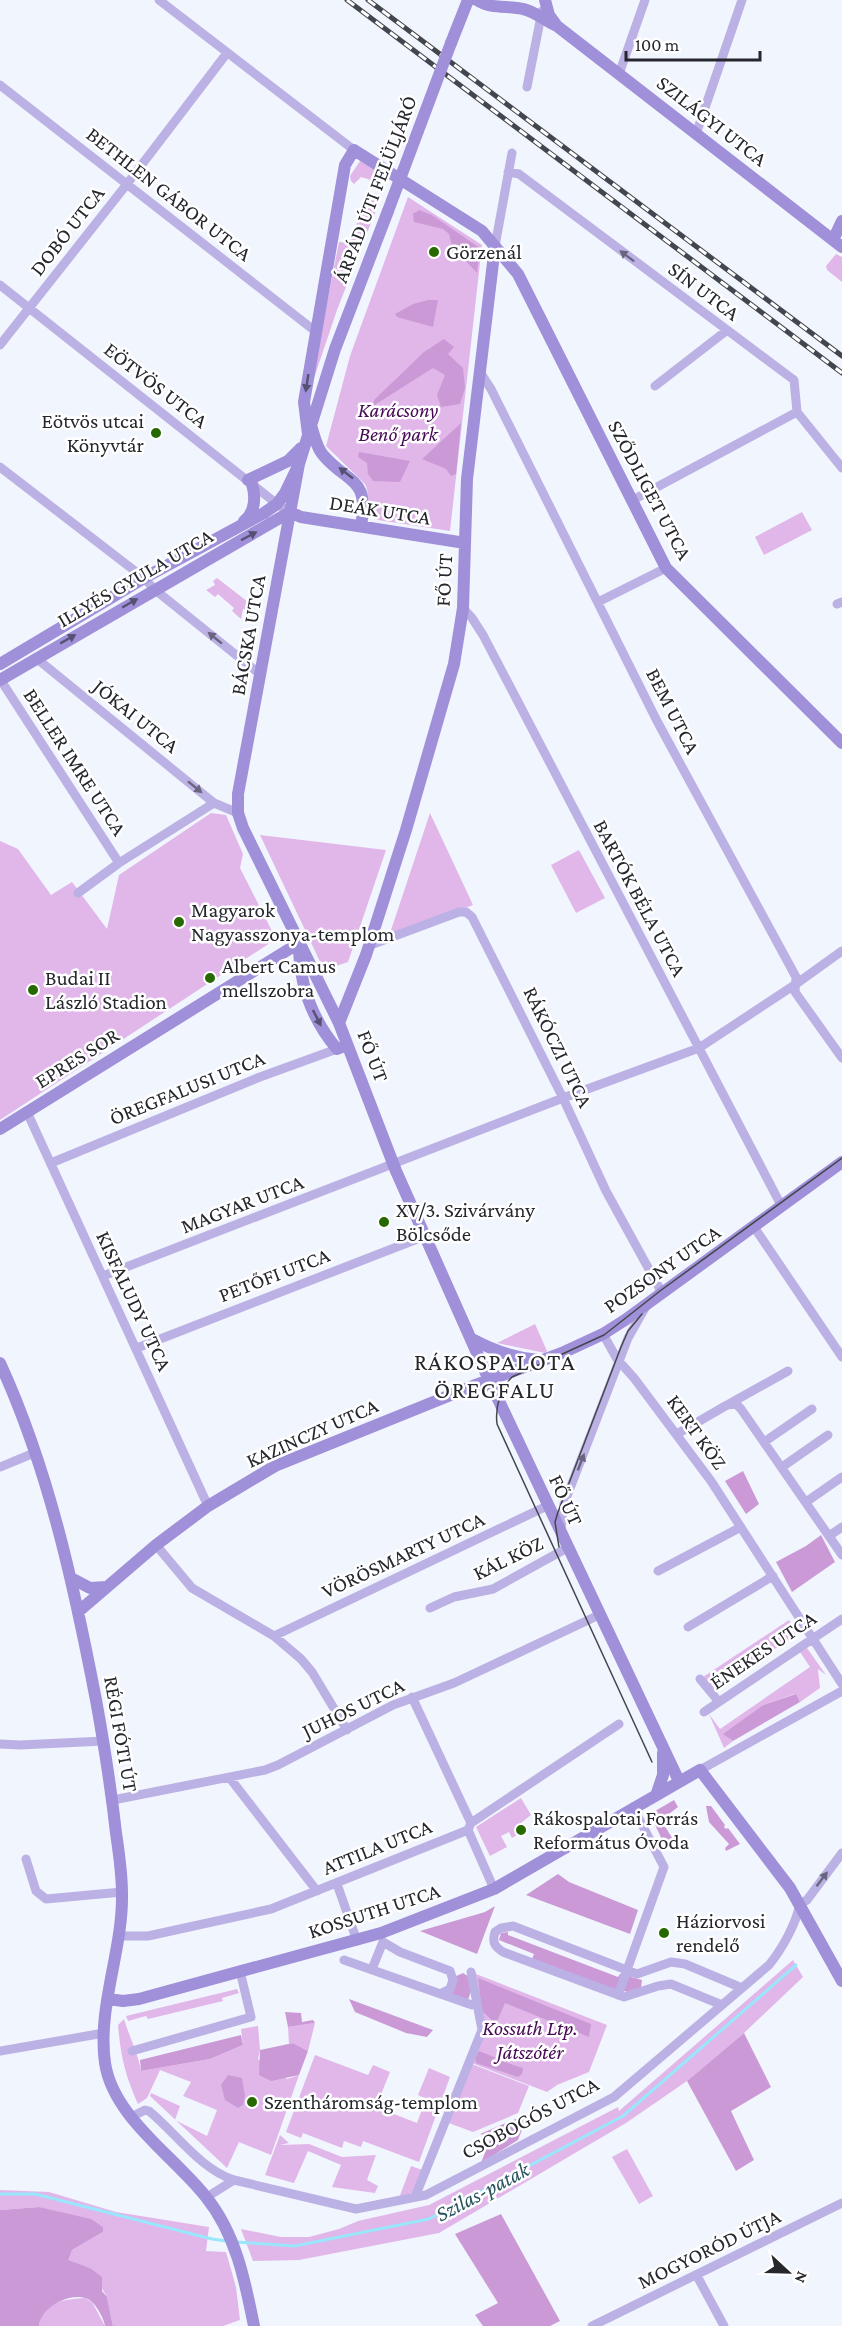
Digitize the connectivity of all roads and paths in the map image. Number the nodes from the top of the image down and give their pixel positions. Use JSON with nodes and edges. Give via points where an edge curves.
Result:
{"nodes":[{"id":1,"x":159,"y":0,"type":"edge"},
{"id":2,"x":468,"y":0,"type":"edge"},
{"id":3,"x":477,"y":0,"type":"edge"},
{"id":4,"x":540,"y":0,"type":"edge"},
{"id":5,"x":545,"y":0,"type":"edge"},
{"id":6,"x":645,"y":0,"type":"edge"},
{"id":7,"x":742,"y":0,"type":"edge"},
{"id":8,"x":516,"y":7,"type":"junction"},
{"id":9,"x":541,"y":19,"type":"junction"},
{"id":10,"x":557,"y":26,"type":"junction"},
{"id":11,"x":227,"y":53,"type":"junction"},
{"id":12,"x":619,"y":74,"type":"junction"},
{"id":13,"x":0,"y":85,"type":"edge"},
{"id":14,"x":527,"y":87,"type":"dead end"},
{"id":15,"x":696,"y":134,"type":"junction"},
{"id":16,"x":354,"y":150,"type":"junction"},
{"id":17,"x":512,"y":153,"type":"dead end"},
{"id":18,"x":508,"y":172,"type":"junction"},
{"id":19,"x":127,"y":184,"type":"junction"},
{"id":20,"x":842,"y":220,"type":"edge"},
{"id":21,"x":837,"y":244,"type":"edge"},
{"id":22,"x":495,"y":246,"type":"junction"},
{"id":23,"x":518,"y":274,"type":"junction"},
{"id":24,"x":490,"y":284,"type":"junction"},
{"id":25,"x":0,"y":285,"type":"edge"},
{"id":26,"x":29,"y":308,"type":"junction"},
{"id":27,"x":315,"y":331,"type":"junction"},
{"id":28,"x":726,"y":331,"type":"junction"},
{"id":29,"x":0,"y":345,"type":"edge"},
{"id":30,"x":480,"y":372,"type":"junction"},
{"id":31,"x":654,"y":386,"type":"dead end"},
{"id":32,"x":798,"y":412,"type":"junction"},
{"id":33,"x":308,"y":434,"type":"junction"},
{"id":34,"x":298,"y":464,"type":"junction"},
{"id":35,"x":0,"y":467,"type":"edge"},
{"id":36,"x":842,"y":468,"type":"edge"},
{"id":37,"x":250,"y":482,"type":"junction"},
{"id":38,"x":631,"y":501,"type":"junction"},
{"id":39,"x":277,"y":504,"type":"junction"},
{"id":40,"x":290,"y":512,"type":"junction"},
{"id":41,"x":362,"y":526,"type":"junction"},
{"id":42,"x":236,"y":527,"type":"junction"},
{"id":43,"x":465,"y":543,"type":"junction"},
{"id":44,"x":666,"y":568,"type":"junction"},
{"id":45,"x":144,"y":578,"type":"junction"},
{"id":46,"x":154,"y":589,"type":"junction"},
{"id":47,"x":598,"y":602,"type":"junction"},
{"id":48,"x":463,"y":608,"type":"junction"},
{"id":49,"x":36,"y":658,"type":"junction"},
{"id":50,"x":0,"y":664,"type":"edge"},
{"id":51,"x":261,"y":675,"type":"junction"},
{"id":52,"x":0,"y":680,"type":"edge"},
{"id":53,"x":842,"y":744,"type":"edge"},
{"id":54,"x":214,"y":803,"type":"junction"},
{"id":55,"x":238,"y":813,"type":"junction"},
{"id":56,"x":119,"y":863,"type":"junction"},
{"id":57,"x":78,"y":893,"type":"dead end"},
{"id":58,"x":298,"y":943,"type":"junction"},
{"id":59,"x":368,"y":946,"type":"junction"},
{"id":60,"x":842,"y":951,"type":"edge"},
{"id":61,"x":796,"y":984,"type":"junction"},
{"id":62,"x":339,"y":1023,"type":"junction"},
{"id":63,"x":342,"y":1047,"type":"junction"},
{"id":64,"x":699,"y":1048,"type":"junction"},
{"id":65,"x":842,"y":1058,"type":"edge"},
{"id":66,"x":563,"y":1098,"type":"junction"},
{"id":67,"x":27,"y":1112,"type":"junction"},
{"id":68,"x":0,"y":1129,"type":"edge"},
{"id":69,"x":51,"y":1163,"type":"junction"},
{"id":70,"x":842,"y":1163,"type":"edge"},
{"id":71,"x":394,"y":1165,"type":"junction"},
{"id":72,"x":782,"y":1207,"type":"junction"},
{"id":73,"x":754,"y":1227,"type":"junction"},
{"id":74,"x":425,"y":1236,"type":"junction"},
{"id":75,"x":102,"y":1276,"type":"junction"},
{"id":76,"x":662,"y":1293,"type":"junction"},
{"id":77,"x":649,"y":1303,"type":"junction"},
{"id":78,"x":603,"y":1334,"type":"junction"},
{"id":79,"x":472,"y":1339,"type":"junction"},
{"id":80,"x":137,"y":1348,"type":"junction"},
{"id":81,"x":842,"y":1357,"type":"edge"},
{"id":82,"x":543,"y":1360,"type":"junction"},
{"id":83,"x":620,"y":1362,"type":"junction"},
{"id":84,"x":0,"y":1363,"type":"edge"},
{"id":85,"x":788,"y":1371,"type":"dead end"},
{"id":86,"x":489,"y":1380,"type":"junction"},
{"id":87,"x":727,"y":1405,"type":"junction"},
{"id":88,"x":812,"y":1409,"type":"dead end"},
{"id":89,"x":677,"y":1434,"type":"junction"},
{"id":90,"x":828,"y":1435,"type":"dead end"},
{"id":91,"x":764,"y":1442,"type":"junction"},
{"id":92,"x":34,"y":1453,"type":"junction"},
{"id":93,"x":0,"y":1467,"type":"edge"},
{"id":94,"x":782,"y":1467,"type":"junction"},
{"id":95,"x":842,"y":1477,"type":"edge"},
{"id":96,"x":806,"y":1502,"type":"junction"},
{"id":97,"x":208,"y":1506,"type":"junction"},
{"id":98,"x":547,"y":1506,"type":"junction"},
{"id":99,"x":741,"y":1527,"type":"junction"},
{"id":100,"x":842,"y":1527,"type":"edge"},
{"id":101,"x":829,"y":1536,"type":"junction"},
{"id":102,"x":565,"y":1543,"type":"junction"},
{"id":103,"x":156,"y":1545,"type":"junction"},
{"id":104,"x":842,"y":1555,"type":"edge"},
{"id":105,"x":658,"y":1571,"type":"dead end"},
{"id":106,"x":772,"y":1576,"type":"junction"},
{"id":107,"x":71,"y":1578,"type":"junction"},
{"id":108,"x":106,"y":1587,"type":"junction"},
{"id":109,"x":430,"y":1608,"type":"dead end"},
{"id":110,"x":79,"y":1611,"type":"junction"},
{"id":111,"x":599,"y":1615,"type":"junction"},
{"id":112,"x":842,"y":1619,"type":"edge"},
{"id":113,"x":688,"y":1627,"type":"dead end"},
{"id":114,"x":274,"y":1636,"type":"junction"},
{"id":115,"x":812,"y":1640,"type":"junction"},
{"id":116,"x":700,"y":1679,"type":"dead end"},
{"id":117,"x":842,"y":1684,"type":"edge"},
{"id":118,"x":842,"y":1691,"type":"edge"},
{"id":119,"x":412,"y":1697,"type":"junction"},
{"id":120,"x":719,"y":1702,"type":"junction"},
{"id":121,"x":704,"y":1712,"type":"dead end"},
{"id":122,"x":619,"y":1725,"type":"dead end"},
{"id":123,"x":347,"y":1730,"type":"junction"},
{"id":124,"x":104,"y":1741,"type":"junction"},
{"id":125,"x":0,"y":1744,"type":"edge"},
{"id":126,"x":663,"y":1752,"type":"junction"},
{"id":127,"x":700,"y":1770,"type":"junction"},
{"id":128,"x":229,"y":1777,"type":"junction"},
{"id":129,"x":679,"y":1781,"type":"junction"},
{"id":130,"x":657,"y":1793,"type":"junction"},
{"id":131,"x":112,"y":1800,"type":"junction"},
{"id":132,"x":633,"y":1808,"type":"junction"},
{"id":133,"x":469,"y":1827,"type":"junction"},
{"id":134,"x":842,"y":1853,"type":"edge"},
{"id":135,"x":26,"y":1859,"type":"dead end"},
{"id":136,"x":337,"y":1884,"type":"junction"},
{"id":137,"x":494,"y":1889,"type":"junction"},
{"id":138,"x":317,"y":1891,"type":"junction"},
{"id":139,"x":122,"y":1892,"type":"junction"},
{"id":140,"x":800,"y":1904,"type":"junction"},
{"id":141,"x":119,"y":1936,"type":"junction"},
{"id":142,"x":382,"y":1938,"type":"junction"},
{"id":143,"x":357,"y":1941,"type":"junction"},
{"id":144,"x":344,"y":1960,"type":"dead end"},
{"id":145,"x":372,"y":1969,"type":"junction"},
{"id":146,"x":627,"y":1970,"type":"junction"},
{"id":147,"x":240,"y":1971,"type":"junction"},
{"id":148,"x":471,"y":1972,"type":"dead end"},
{"id":149,"x":842,"y":1981,"type":"edge"},
{"id":150,"x":742,"y":1988,"type":"junction"},
{"id":151,"x":440,"y":1994,"type":"junction"},
{"id":152,"x":618,"y":1995,"type":"junction"},
{"id":153,"x":108,"y":1998,"type":"junction"},
{"id":154,"x":472,"y":2005,"type":"dead end"},
{"id":155,"x":722,"y":2005,"type":"junction"},
{"id":156,"x":104,"y":2033,"type":"junction"},
{"id":157,"x":135,"y":2050,"type":"dead end"},
{"id":158,"x":0,"y":2051,"type":"edge"},
{"id":159,"x":131,"y":2117,"type":"junction"},
{"id":160,"x":234,"y":2180,"type":"junction"},
{"id":161,"x":415,"y":2197,"type":"junction"},
{"id":162,"x":207,"y":2198,"type":"junction"},
{"id":163,"x":842,"y":2203,"type":"edge"},
{"id":164,"x":697,"y":2276,"type":"junction"},
{"id":165,"x":254,"y":2326,"type":"edge"},
{"id":166,"x":592,"y":2326,"type":"edge"},
{"id":167,"x":724,"y":2326,"type":"edge"}],
"edges":[{"from":1,"to":11,"type":"street"},
{"from":2,"to":33,"type":"street","name":"ÁRPÁD ÚTI FELÜLJÁRÓ","bridge":true,"via":[[336,349]]},
{"from":3,"to":8,"type":"street","via":[[491,7]]},
{"from":4,"to":8,"type":"street"},
{"from":5,"to":9,"type":"street"},
{"from":5,"to":10,"type":"street","name":"SZILÁGYI UTCA"},
{"from":6,"to":12,"type":"street"},
{"from":7,"to":15,"type":"street"},
{"from":8,"to":9,"type":"street","name":"SZILÁGYI UTCA"},
{"from":9,"to":10,"type":"street","name":"SZILÁGYI UTCA"},
{"from":9,"to":14,"type":"street"},
{"from":10,"to":12,"type":"street","name":"SZILÁGYI UTCA"},
{"from":11,"to":16,"type":"street"},
{"from":11,"to":19,"type":"street","name":"DOBÓ UTCA"},
{"from":12,"to":15,"type":"street","name":"SZILÁGYI UTCA"},
{"from":13,"to":19,"type":"street","name":"BETHLEN GÁBOR UTCA"},
{"from":15,"to":21,"type":"street","name":"SZILÁGYI UTCA"},
{"from":16,"to":22,"type":"street","name":"SZŐDLIGET UTCA","via":[[482,231]]},
{"from":16,"to":27,"type":"street","name":"BÁCSKA UTCA","via":[[345,165]]},
{"from":17,"to":18,"type":"street","name":"FŐ ÚT"},
{"from":18,"to":22,"type":"street","name":"FŐ ÚT"},
{"from":28,"to":18,"type":"street","name":"SÍN UTCA","one_way":true,"via":[[519,174]]},
{"from":19,"to":26,"type":"street","name":"DOBÓ UTCA"},
{"from":19,"to":27,"type":"street","name":"BETHLEN GÁBOR UTCA"},
{"from":20,"to":21,"type":"street"},
{"from":22,"to":23,"type":"street","name":"SZŐDLIGET UTCA"},
{"from":22,"to":24,"type":"street","name":"FŐ ÚT"},
{"from":23,"to":24,"type":"street","via":[[500,271]]},
{"from":23,"to":38,"type":"street","name":"SZŐDLIGET UTCA"},
{"from":24,"to":30,"type":"street","name":"FŐ ÚT"},
{"from":25,"to":26,"type":"street","name":"EÖTVÖS UTCA"},
{"from":26,"to":29,"type":"street","name":"DOBÓ UTCA"},
{"from":26,"to":37,"type":"street","name":"EÖTVÖS UTCA"},
{"from":27,"to":33,"type":"street","name":"BÁCSKA UTCA","one_way":true,"via":[[304,402]]},
{"from":28,"to":31,"type":"street"},
{"from":28,"to":32,"type":"street","name":"SÍN UTCA","via":[[794,380]]},
{"from":30,"to":43,"type":"street","name":"FŐ ÚT","via":[[467,479]]},
{"from":30,"to":47,"type":"street","name":"BEM UTCA"},
{"from":32,"to":36,"type":"street"},
{"from":32,"to":38,"type":"street"},
{"from":33,"to":34,"type":"street","name":"BÁCSKA UTCA"},
{"from":33,"to":37,"type":"street","via":[[294,457]]},
{"from":41,"to":33,"type":"street","one_way":true,"via":[[359,487],[324,457]]},
{"from":34,"to":39,"type":"street","name":"BÁCSKA UTCA"},
{"from":34,"to":40,"type":"street","name":"BÁCSKA UTCA"},
{"from":35,"to":45,"type":"street"},
{"from":37,"to":39,"type":"street","name":"EÖTVÖS UTCA"},
{"from":37,"to":42,"type":"street","via":[[255,494],[251,512]]},
{"from":38,"to":44,"type":"street","name":"SZŐDLIGET UTCA"},
{"from":39,"to":40,"type":"street","name":"EÖTVÖS UTCA"},
{"from":39,"to":42,"type":"street","name":"ILLYÉS GYULA UTCA"},
{"from":40,"to":41,"type":"street","name":"DEÁK UTCA"},
{"from":46,"to":40,"type":"street","name":"ILLYÉS GYULA UTCA","one_way":true},
{"from":40,"to":51,"type":"street","name":"BÁCSKA UTCA"},
{"from":41,"to":43,"type":"street","name":"DEÁK UTCA"},
{"from":42,"to":45,"type":"street","name":"ILLYÉS GYULA UTCA"},
{"from":43,"to":48,"type":"street","name":"FŐ ÚT"},
{"from":44,"to":47,"type":"street"},
{"from":44,"to":53,"type":"street","name":"SZŐDLIGET UTCA"},
{"from":45,"to":46,"type":"street"},
{"from":45,"to":50,"type":"street","name":"ILLYÉS GYULA UTCA"},
{"from":49,"to":46,"type":"street","name":"ILLYÉS GYULA UTCA","one_way":true},
{"from":51,"to":46,"type":"street","one_way":true},
{"from":47,"to":61,"type":"street","name":"BEM UTCA","via":[[657,721],[796,977]]},
{"from":48,"to":59,"type":"street","name":"FŐ ÚT","via":[[454,664]]},
{"from":48,"to":64,"type":"street","name":"BARTÓK BÉLA UTCA","via":[[483,635]]},
{"from":49,"to":52,"type":"street","name":"ILLYÉS GYULA UTCA"},
{"from":49,"to":54,"type":"street","name":"JÓKAI UTCA","one_way":true},
{"from":51,"to":55,"type":"street","name":"BÁCSKA UTCA","via":[[238,794]]},
{"from":52,"to":56,"type":"street","name":"BELLER IMRE UTCA"},
{"from":54,"to":55,"type":"street","name":"JÓKAI UTCA"},
{"from":54,"to":56,"type":"street"},
{"from":55,"to":58,"type":"street"},
{"from":56,"to":57,"type":"street"},
{"from":58,"to":62,"type":"street"},
{"from":58,"to":63,"type":"street","one_way":true,"via":[[303,987],[317,1018]]},
{"from":58,"to":67,"type":"street","name":"EPRES SOR"},
{"from":59,"to":62,"type":"street","name":"FŐ ÚT"},
{"from":59,"to":66,"type":"street","name":"RÁKÓCZI UTCA","via":[[466,912],[472,917]]},
{"from":60,"to":61,"type":"street","name":"MAGYAR UTCA"},
{"from":61,"to":64,"type":"street","name":"MAGYAR UTCA"},
{"from":61,"to":65,"type":"street","name":"BEM UTCA","via":[[795,992]]},
{"from":62,"to":63,"type":"street","name":"FŐ ÚT"},
{"from":63,"to":69,"type":"street","name":"ÖREGFALUSI UTCA"},
{"from":63,"to":71,"type":"street","name":"FŐ ÚT"},
{"from":64,"to":66,"type":"street","name":"MAGYAR UTCA"},
{"from":64,"to":72,"type":"street","name":"BARTÓK BÉLA UTCA"},
{"from":66,"to":71,"type":"street","name":"MAGYAR UTCA"},
{"from":66,"to":76,"type":"street","name":"RÁKÓCZI UTCA","via":[[606,1191]]},
{"from":67,"to":68,"type":"street","name":"EPRES SOR"},
{"from":67,"to":69,"type":"street","name":"KISFALUDY UTCA"},
{"from":69,"to":75,"type":"street","name":"KISFALUDY UTCA"},
{"from":70,"to":72,"type":"street","name":"POZSONY UTCA"},
{"from":71,"to":74,"type":"street","name":"FŐ ÚT"},
{"from":71,"to":75,"type":"street","name":"MAGYAR UTCA"},
{"from":72,"to":73,"type":"street","name":"POZSONY UTCA"},
{"from":73,"to":76,"type":"street","name":"POZSONY UTCA"},
{"from":73,"to":81,"type":"street"},
{"from":74,"to":79,"type":"street","name":"FŐ ÚT"},
{"from":74,"to":80,"type":"street","name":"PETŐFI UTCA"},
{"from":75,"to":80,"type":"street","name":"KISFALUDY UTCA"},
{"from":76,"to":77,"type":"street","name":"POZSONY UTCA"},
{"from":77,"to":78,"type":"street","name":"POZSONY UTCA"},
{"from":77,"to":83,"type":"street","via":[[628,1338]]},
{"from":78,"to":82,"type":"street","name":"POZSONY UTCA"},
{"from":78,"to":83,"type":"street","name":"KERT KÖZ"},
{"from":79,"to":82,"type":"street","via":[[507,1355]]},
{"from":79,"to":86,"type":"street","name":"FŐ ÚT"},
{"from":80,"to":97,"type":"street","name":"KISFALUDY UTCA"},
{"from":82,"to":86,"type":"street","name":"POZSONY UTCA"},
{"from":83,"to":89,"type":"street","name":"KERT KÖZ"},
{"from":102,"to":83,"type":"street","one_way":true,"via":[[560,1522],[563,1508]]},
{"from":84,"to":92,"type":"street","name":"RÉGI FÓTI ÚT"},
{"from":85,"to":87,"type":"street"},
{"from":86,"to":97,"type":"street","name":"KAZINCZY UTCA","via":[[275,1466]]},
{"from":86,"to":98,"type":"street","name":"FŐ ÚT"},
{"from":87,"to":89,"type":"street"},
{"from":87,"to":91,"type":"street","via":[[736,1404]]},
{"from":88,"to":91,"type":"street"},
{"from":89,"to":99,"type":"street","name":"KERT KÖZ"},
{"from":90,"to":94,"type":"street"},
{"from":91,"to":94,"type":"street"},
{"from":92,"to":93,"type":"street"},
{"from":92,"to":107,"type":"street","name":"RÉGI FÓTI ÚT"},
{"from":94,"to":96,"type":"street"},
{"from":95,"to":96,"type":"street"},
{"from":96,"to":101,"type":"street"},
{"from":97,"to":103,"type":"street","name":"KAZINCZY UTCA"},
{"from":98,"to":102,"type":"street","name":"FŐ ÚT"},
{"from":98,"to":114,"type":"street","name":"VÖRÖSMARTY UTCA"},
{"from":99,"to":105,"type":"street"},
{"from":99,"to":106,"type":"street","name":"KERT KÖZ"},
{"from":100,"to":101,"type":"street"},
{"from":101,"to":104,"type":"street"},
{"from":102,"to":109,"type":"street","name":"KÁL KÖZ","via":[[493,1589],[454,1597]]},
{"from":102,"to":111,"type":"street","name":"FŐ ÚT"},
{"from":103,"to":108,"type":"street","name":"KAZINCZY UTCA"},
{"from":103,"to":114,"type":"street","via":[[192,1588]]},
{"from":106,"to":113,"type":"street"},
{"from":106,"to":115,"type":"street","name":"KERT KÖZ"},
{"from":107,"to":108,"type":"street","via":[[90,1588]]},
{"from":107,"to":110,"type":"street","name":"RÉGI FÓTI ÚT"},
{"from":108,"to":110,"type":"street","name":"KAZINCZY UTCA"},
{"from":110,"to":124,"type":"street","name":"RÉGI FÓTI ÚT"},
{"from":111,"to":119,"type":"street","name":"JUHOS UTCA","via":[[454,1683]]},
{"from":111,"to":126,"type":"street","name":"FŐ ÚT"},
{"from":112,"to":115,"type":"street","name":"ÉNEKES UTCA"},
{"from":114,"to":123,"type":"street","via":[[312,1672]]},
{"from":115,"to":117,"type":"street","name":"KERT KÖZ"},
{"from":115,"to":120,"type":"street","name":"ÉNEKES UTCA"},
{"from":116,"to":120,"type":"street"},
{"from":118,"to":127,"type":"street"},
{"from":119,"to":123,"type":"street","name":"JUHOS UTCA"},
{"from":119,"to":133,"type":"street"},
{"from":120,"to":121,"type":"street","name":"ÉNEKES UTCA"},
{"from":122,"to":133,"type":"street","name":"ATTILA UTCA"},
{"from":123,"to":128,"type":"street","name":"JUHOS UTCA","via":[[278,1765]]},
{"from":124,"to":125,"type":"street"},
{"from":124,"to":131,"type":"street","name":"RÉGI FÓTI ÚT"},
{"from":126,"to":129,"type":"street","name":"FŐ ÚT"},
{"from":126,"to":130,"type":"street","name":"FŐ ÚT","via":[[663,1775]]},
{"from":127,"to":129,"type":"street","name":"KOSSUTH UTCA"},
{"from":127,"to":140,"type":"street"},
{"from":128,"to":131,"type":"street","name":"JUHOS UTCA"},
{"from":128,"to":138,"type":"street"},
{"from":129,"to":130,"type":"street","name":"KOSSUTH UTCA"},
{"from":130,"to":132,"type":"street","name":"KOSSUTH UTCA"},
{"from":131,"to":139,"type":"street","name":"RÉGI FÓTI ÚT"},
{"from":132,"to":137,"type":"street","name":"KOSSUTH UTCA"},
{"from":132,"to":146,"type":"street","via":[[664,1867]]},
{"from":133,"to":136,"type":"street","name":"ATTILA UTCA"},
{"from":133,"to":137,"type":"street"},
{"from":140,"to":134,"type":"street","one_way":true},
{"from":135,"to":139,"type":"street","via":[[36,1891],[46,1899]]},
{"from":136,"to":138,"type":"street","name":"ATTILA UTCA"},
{"from":136,"to":143,"type":"street"},
{"from":137,"to":142,"type":"street","name":"KOSSUTH UTCA"},
{"from":138,"to":141,"type":"street","name":"ATTILA UTCA","via":[[253,1914],[148,1936]]},
{"from":139,"to":141,"type":"street","name":"RÉGI FÓTI ÚT"},
{"from":140,"to":149,"type":"street"},
{"from":140,"to":150,"type":"street","name":"CSOBOGÓS UTCA","via":[[777,1955]]},
{"from":141,"to":153,"type":"street","name":"RÉGI FÓTI ÚT"},
{"from":142,"to":143,"type":"street","name":"KOSSUTH UTCA"},
{"from":142,"to":145,"type":"street"},
{"from":142,"to":151,"type":"street","via":[[400,1952],[450,1971],[450,1989]]},
{"from":143,"to":147,"type":"street","name":"KOSSUTH UTCA"},
{"from":144,"to":145,"type":"street","name":"KOSSUTH UTCA"},
{"from":145,"to":151,"type":"street","name":"KOSSUTH UTCA"},
{"from":146,"to":150,"type":"street","via":[[637,1974],[671,1962],[685,1964]]},
{"from":146,"to":152,"type":"street"},
{"from":146,"to":152,"type":"street","via":[[513,1926],[495,1932],[493,1940],[503,1952]]},
{"from":147,"to":153,"type":"street","name":"KOSSUTH UTCA","via":[[139,1999]]},
{"from":147,"to":157,"type":"street","via":[[251,2018]]},
{"from":148,"to":161,"type":"street","via":[[482,2030]]},
{"from":150,"to":155,"type":"street","name":"CSOBOGÓS UTCA"},
{"from":151,"to":154,"type":"street","name":"KOSSUTH UTCA"},
{"from":152,"to":155,"type":"street","via":[[624,1997],[672,1984]]},
{"from":153,"to":156,"type":"street","name":"RÉGI FÓTI ÚT"},
{"from":155,"to":161,"type":"street","name":"CSOBOGÓS UTCA","via":[[614,2097],[426,2195]]},
{"from":156,"to":158,"type":"street"},
{"from":156,"to":159,"type":"street","name":"RÉGI FÓTI ÚT","via":[[111,2086]]},
{"from":159,"to":160,"type":"street","via":[[149,2111],[196,2156],[223,2177]]},
{"from":159,"to":162,"type":"street","name":"RÉGI FÓTI ÚT"},
{"from":160,"to":161,"type":"street","name":"CSOBOGÓS UTCA","via":[[356,2209]]},
{"from":160,"to":162,"type":"street"},
{"from":162,"to":165,"type":"street","name":"RÉGI FÓTI ÚT","via":[[238,2256]]},
{"from":163,"to":164,"type":"street","name":"MOGYORÓD ÚTJA"},
{"from":164,"to":166,"type":"street","name":"MOGYORÓD ÚTJA"},
{"from":164,"to":167,"type":"street"}]}
